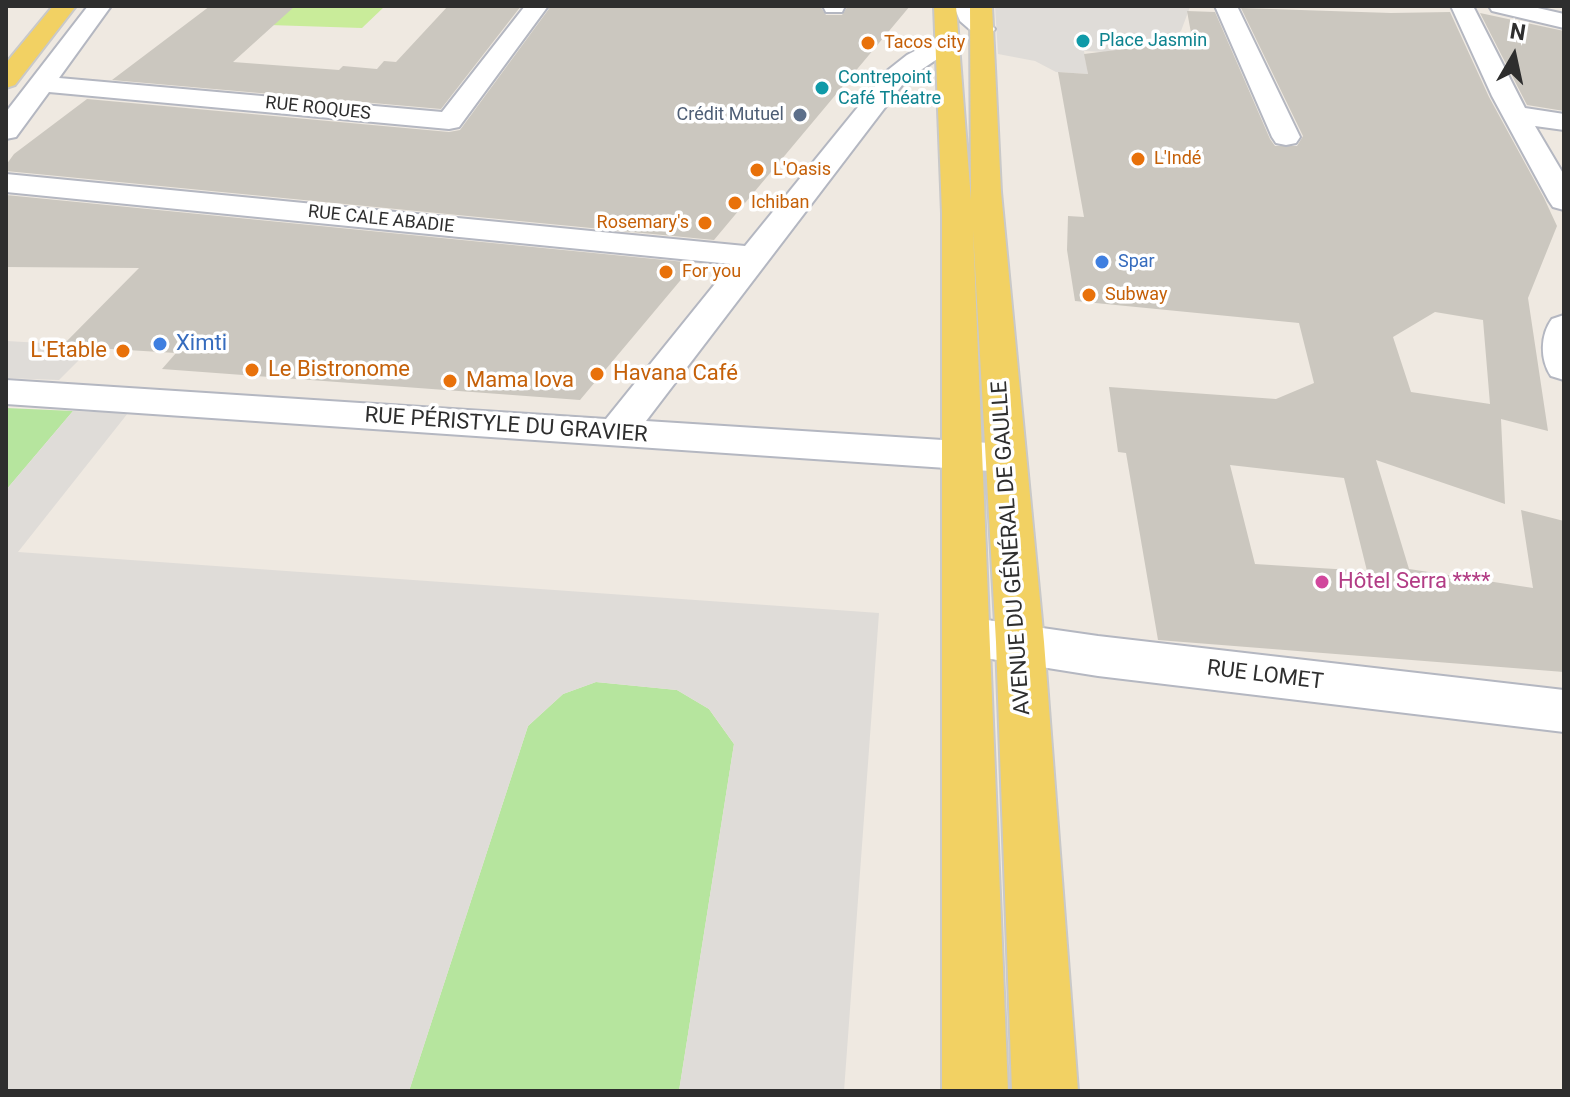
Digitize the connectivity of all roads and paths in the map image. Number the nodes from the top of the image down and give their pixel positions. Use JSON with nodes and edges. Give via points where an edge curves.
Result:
{"nodes":[{"id":1,"x":65,"y":6,"type":"edge"},
{"id":2,"x":100,"y":6,"type":"edge"},
{"id":3,"x":537,"y":6,"type":"edge"},
{"id":4,"x":1226,"y":6,"type":"edge"},
{"id":5,"x":1462,"y":6,"type":"edge"},
{"id":6,"x":1500,"y":6,"type":"edge"},
{"id":7,"x":965,"y":17,"type":"edge"},
{"id":8,"x":1564,"y":21,"type":"edge"},
{"id":9,"x":6,"y":80,"type":"edge"},
{"id":10,"x":44,"y":84,"type":"junction"},
{"id":11,"x":1518,"y":115,"type":"junction"},
{"id":12,"x":1564,"y":122,"type":"edge"},
{"id":13,"x":6,"y":131,"type":"edge"},
{"id":14,"x":1286,"y":137,"type":"dead end"},
{"id":15,"x":6,"y":183,"type":"edge"},
{"id":16,"x":1564,"y":201,"type":"edge"},
{"id":17,"x":756,"y":257,"type":"junction"},
{"id":18,"x":1564,"y":326,"type":"edge"},
{"id":19,"x":1564,"y":368,"type":"edge"},
{"id":20,"x":6,"y":392,"type":"edge"},
{"id":21,"x":616,"y":433,"type":"junction"},
{"id":22,"x":962,"y":454,"type":"junction"},
{"id":23,"x":1005,"y":458,"type":"junction"},
{"id":24,"x":966,"y":636,"type":"junction"},
{"id":25,"x":1020,"y":642,"type":"junction"},
{"id":26,"x":1564,"y":711,"type":"edge"},
{"id":27,"x":975,"y":1091,"type":"edge"},
{"id":28,"x":1045,"y":1091,"type":"edge"}],
"edges":[{"from":1,"to":9,"type":"main road"},
{"from":2,"to":10,"type":"street"},
{"from":3,"to":10,"type":"street","name":"RUE ROQUES","via":[[440,132]]},
{"from":4,"to":14,"type":"street"},
{"from":5,"to":11,"type":"street"},
{"from":6,"to":8,"type":"street"},
{"from":7,"to":17,"type":"street","via":[[931,55],[907,64],[897,75]]},
{"from":7,"to":22,"type":"main road","name":"AVENUE DU GÉNÉRAL DE GAULLE"},
{"from":7,"to":23,"type":"main road","name":"AVENUE DU GÉNÉRAL DE GAULLE","via":[[986,192]]},
{"from":10,"to":13,"type":"street"},
{"from":11,"to":12,"type":"street"},
{"from":11,"to":16,"type":"street"},
{"from":15,"to":17,"type":"street","name":"RUE CALE ABADIE"},
{"from":17,"to":21,"type":"street"},
{"from":18,"to":19,"type":"street"},
{"from":20,"to":21,"type":"street","name":"RUE PÉRISTYLE DU GRAVIER"},
{"from":21,"to":22,"type":"street","name":"RUE PÉRISTYLE DU GRAVIER"},
{"from":22,"to":23,"type":"street","name":"RUE PÉRISTYLE DU GRAVIER"},
{"from":22,"to":24,"type":"main road","name":"AVENUE DU GÉNÉRAL DE GAULLE"},
{"from":23,"to":25,"type":"main road","name":"AVENUE DU GÉNÉRAL DE GAULLE"},
{"from":24,"to":25,"type":"street","name":"RUE LOMET"},
{"from":24,"to":27,"type":"main road","name":"AVENUE DU GÉNÉRAL DE GAULLE"},
{"from":25,"to":26,"type":"street","name":"RUE LOMET"},
{"from":25,"to":28,"type":"main road","name":"AVENUE DU GÉNÉRAL DE GAULLE"}]}
